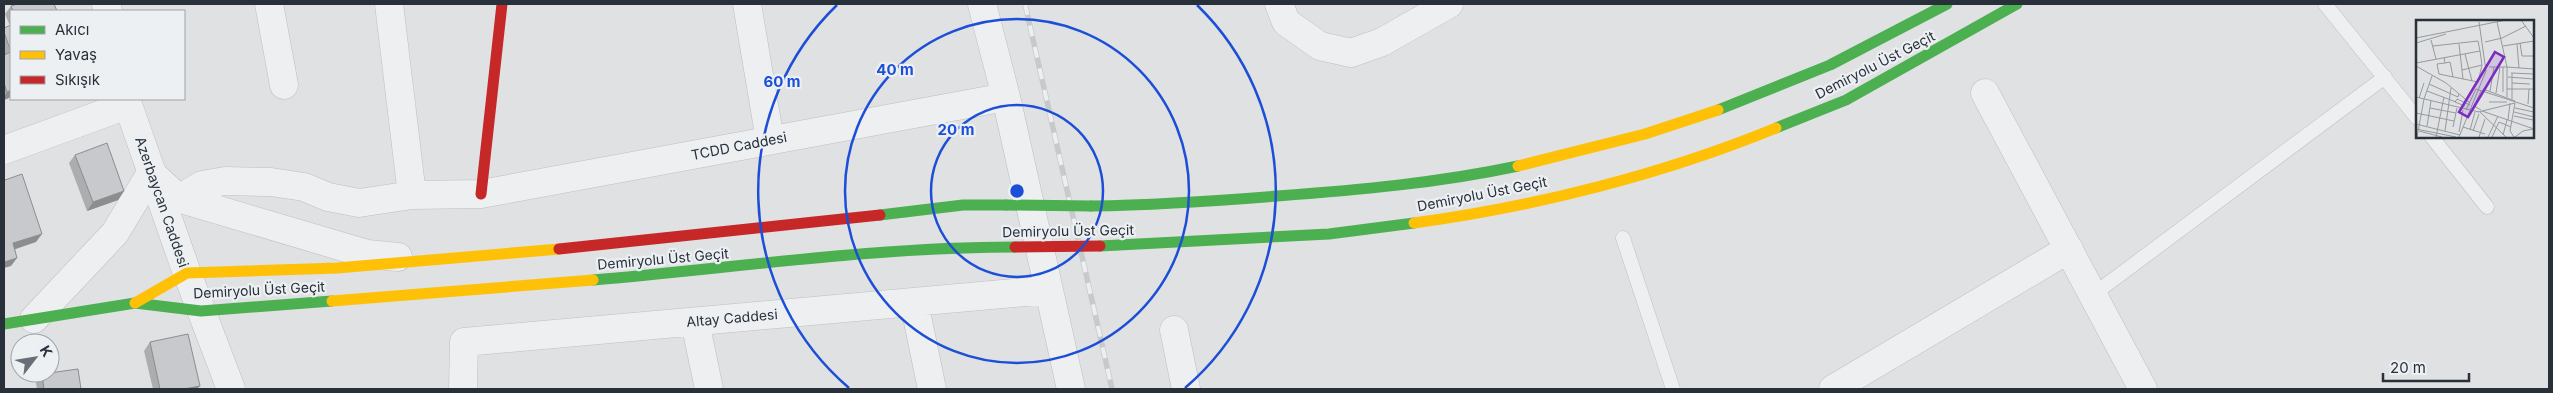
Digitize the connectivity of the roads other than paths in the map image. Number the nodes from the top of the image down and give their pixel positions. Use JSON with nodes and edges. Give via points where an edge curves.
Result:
{"nodes":[{"id":1,"x":270,"y":4,"type":"edge"},
{"id":2,"x":389,"y":4,"type":"edge"},
{"id":3,"x":502,"y":4,"type":"edge"},
{"id":4,"x":747,"y":4,"type":"edge"},
{"id":5,"x":982,"y":4,"type":"edge"},
{"id":6,"x":1279,"y":4,"type":"edge"},
{"id":7,"x":1449,"y":4,"type":"edge"},
{"id":8,"x":1947,"y":4,"type":"edge"},
{"id":9,"x":2017,"y":4,"type":"edge"},
{"id":10,"x":2326,"y":4,"type":"edge"},
{"id":11,"x":2385,"y":78,"type":"junction"},
{"id":12,"x":284,"y":85,"type":"dead end"},
{"id":13,"x":1985,"y":93,"type":"dead end"},
{"id":14,"x":1006,"y":96,"type":"junction"},
{"id":15,"x":127,"y":102,"type":"edge"},
{"id":16,"x":2416,"y":117,"type":"edge"},
{"id":17,"x":2433,"y":138,"type":"edge"},
{"id":18,"x":770,"y":140,"type":"junction"},
{"id":19,"x":4,"y":150,"type":"edge"},
{"id":20,"x":151,"y":173,"type":"junction"},
{"id":21,"x":481,"y":194,"type":"junction"},
{"id":22,"x":412,"y":195,"type":"junction"},
{"id":23,"x":181,"y":198,"type":"junction"},
{"id":24,"x":2487,"y":207,"type":"dead end"},
{"id":25,"x":1622,"y":238,"type":"dead end"},
{"id":26,"x":2069,"y":249,"type":"junction"},
{"id":27,"x":424,"y":261,"type":"junction"},
{"id":28,"x":187,"y":274,"type":"junction"},
{"id":29,"x":1048,"y":290,"type":"junction"},
{"id":30,"x":2094,"y":294,"type":"junction"},
{"id":31,"x":914,"y":302,"type":"junction"},
{"id":32,"x":135,"y":303,"type":"junction"},
{"id":33,"x":201,"y":311,"type":"junction"},
{"id":34,"x":34,"y":320,"type":"junction"},
{"id":35,"x":695,"y":322,"type":"junction"},
{"id":36,"x":4,"y":324,"type":"edge"},
{"id":37,"x":1174,"y":330,"type":"dead end"},
{"id":38,"x":231,"y":389,"type":"edge"},
{"id":39,"x":463,"y":389,"type":"edge"},
{"id":40,"x":709,"y":389,"type":"edge"},
{"id":41,"x":932,"y":389,"type":"edge"},
{"id":42,"x":1071,"y":389,"type":"edge"},
{"id":43,"x":1186,"y":389,"type":"edge"},
{"id":44,"x":1672,"y":389,"type":"edge"},
{"id":45,"x":1833,"y":389,"type":"edge"},
{"id":46,"x":2143,"y":389,"type":"edge"}],
"edges":[{"from":1,"to":12,"type":"street"},
{"from":2,"to":22,"type":"street"},
{"from":3,"to":21,"type":"main road"},
{"from":4,"to":18,"type":"street"},
{"from":5,"to":14,"type":"street"},
{"from":6,"to":7,"type":"street","via":[[1286,22],[1320,46],[1351,53],[1382,42]]},
{"from":8,"to":27,"type":"main road","name":"Demiryolu Üst Geçit","bridge":true,"via":[[1908,27],[1774,89],[1623,142],[1450,179],[1224,201],[1091,206],[963,205],[633,243]]},
{"from":9,"to":33,"type":"main road","name":"Demiryolu Üst Geçit","bridge":true,"via":[[1846,100],[1735,145],[1607,184],[1460,216],[1329,234],[1100,246],[964,247]]},
{"from":10,"to":11,"type":"lane"},
{"from":11,"to":16,"type":"lane"},
{"from":11,"to":30,"type":"lane"},
{"from":13,"to":26,"type":"street"},
{"from":14,"to":18,"type":"street","name":"TCDD Caddesi"},
{"from":14,"to":29,"type":"street"},
{"from":15,"to":19,"type":"street"},
{"from":15,"to":20,"type":"street","name":"Azerbaycan Caddesi"},
{"from":17,"to":24,"type":"lane"},
{"from":18,"to":21,"type":"street","name":"TCDD Caddesi"},
{"from":20,"to":23,"type":"street"},
{"from":20,"to":28,"type":"street","name":"Azerbaycan Caddesi"},
{"from":20,"to":34,"type":"street","via":[[115,233]]},
{"from":21,"to":22,"type":"street","name":"TCDD Caddesi"},
{"from":22,"to":23,"type":"street","name":"TCDD Caddesi","via":[[359,203],[296,186],[225,181],[202,185]]},
{"from":23,"to":27,"type":"street","via":[[367,254]]},
{"from":25,"to":44,"type":"lane"},
{"from":26,"to":30,"type":"street"},
{"from":26,"to":45,"type":"street"},
{"from":27,"to":28,"type":"main road","name":"Demiryolu Üst Geçit"},
{"from":28,"to":32,"type":"main road","name":"Demiryolu Üst Geçit"},
{"from":28,"to":33,"type":"street","name":"Azerbaycan Caddesi"},
{"from":29,"to":31,"type":"street","name":"Altay Caddesi"},
{"from":29,"to":42,"type":"street"},
{"from":30,"to":46,"type":"street"},
{"from":31,"to":35,"type":"street","name":"Altay Caddesi"},
{"from":31,"to":41,"type":"street"},
{"from":32,"to":33,"type":"main road","name":"Demiryolu Üst Geçit"},
{"from":32,"to":34,"type":"main road"},
{"from":33,"to":38,"type":"street","name":"Azerbaycan Caddesi"},
{"from":34,"to":36,"type":"main road"},
{"from":35,"to":39,"type":"street","name":"Altay Caddesi","via":[[464,342]]},
{"from":35,"to":40,"type":"street"},
{"from":37,"to":43,"type":"street"}]}
